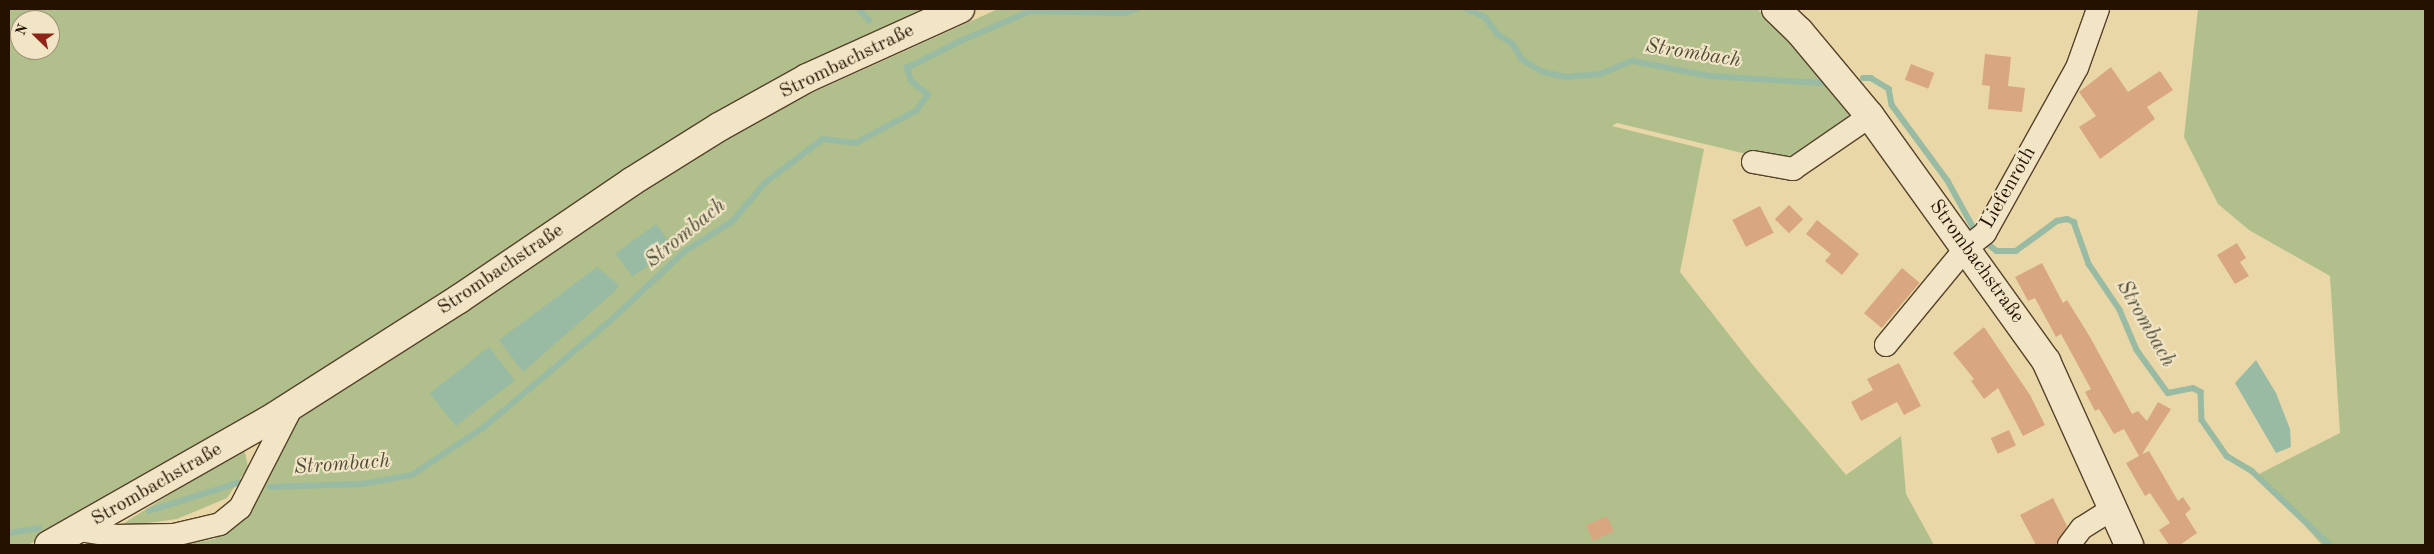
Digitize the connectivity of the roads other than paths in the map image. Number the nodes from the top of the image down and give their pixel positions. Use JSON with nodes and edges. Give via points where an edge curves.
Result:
{"nodes":[{"id":1,"x":960,"y":9,"type":"edge"},
{"id":2,"x":1776,"y":9,"type":"edge"},
{"id":3,"x":2098,"y":9,"type":"edge"},
{"id":4,"x":1870,"y":116,"type":"junction"},
{"id":5,"x":1753,"y":162,"type":"dead end"},
{"id":6,"x":1966,"y":248,"type":"junction"},
{"id":7,"x":1886,"y":345,"type":"dead end"},
{"id":8,"x":293,"y":405,"type":"junction"},
{"id":9,"x":2112,"y":509,"type":"junction"},
{"id":10,"x":79,"y":530,"type":"junction"},
{"id":11,"x":49,"y":545,"type":"edge"},
{"id":12,"x":2069,"y":545,"type":"edge"},
{"id":13,"x":2129,"y":545,"type":"edge"}],
"edges":[{"from":1,"to":8,"type":"main road","name":"Strombachstraße","via":[[807,78],[719,127],[630,182],[459,299]]},
{"from":2,"to":4,"type":"main road","name":"Strombachstraße","via":[[1799,30]]},
{"from":3,"to":6,"type":"street","name":"Liefenroth","via":[[2077,68],[2052,115],[1985,233]]},
{"from":4,"to":5,"type":"street","via":[[1793,169]]},
{"from":4,"to":6,"type":"main road","name":"Strombachstraße"},
{"from":6,"to":7,"type":"street","name":"Liefenroth"},
{"from":6,"to":9,"type":"main road","name":"Strombachstraße","via":[[2046,361]]},
{"from":8,"to":10,"type":"main road","name":"Strombachstraße"},
{"from":8,"to":10,"type":"street","via":[[240,508],[220,524],[174,535],[115,536]]},
{"from":9,"to":12,"type":"street","via":[[2082,528]]},
{"from":9,"to":13,"type":"main road","name":"Strombachstraße"},
{"from":10,"to":11,"type":"main road","name":"Strombachstraße"}]}
